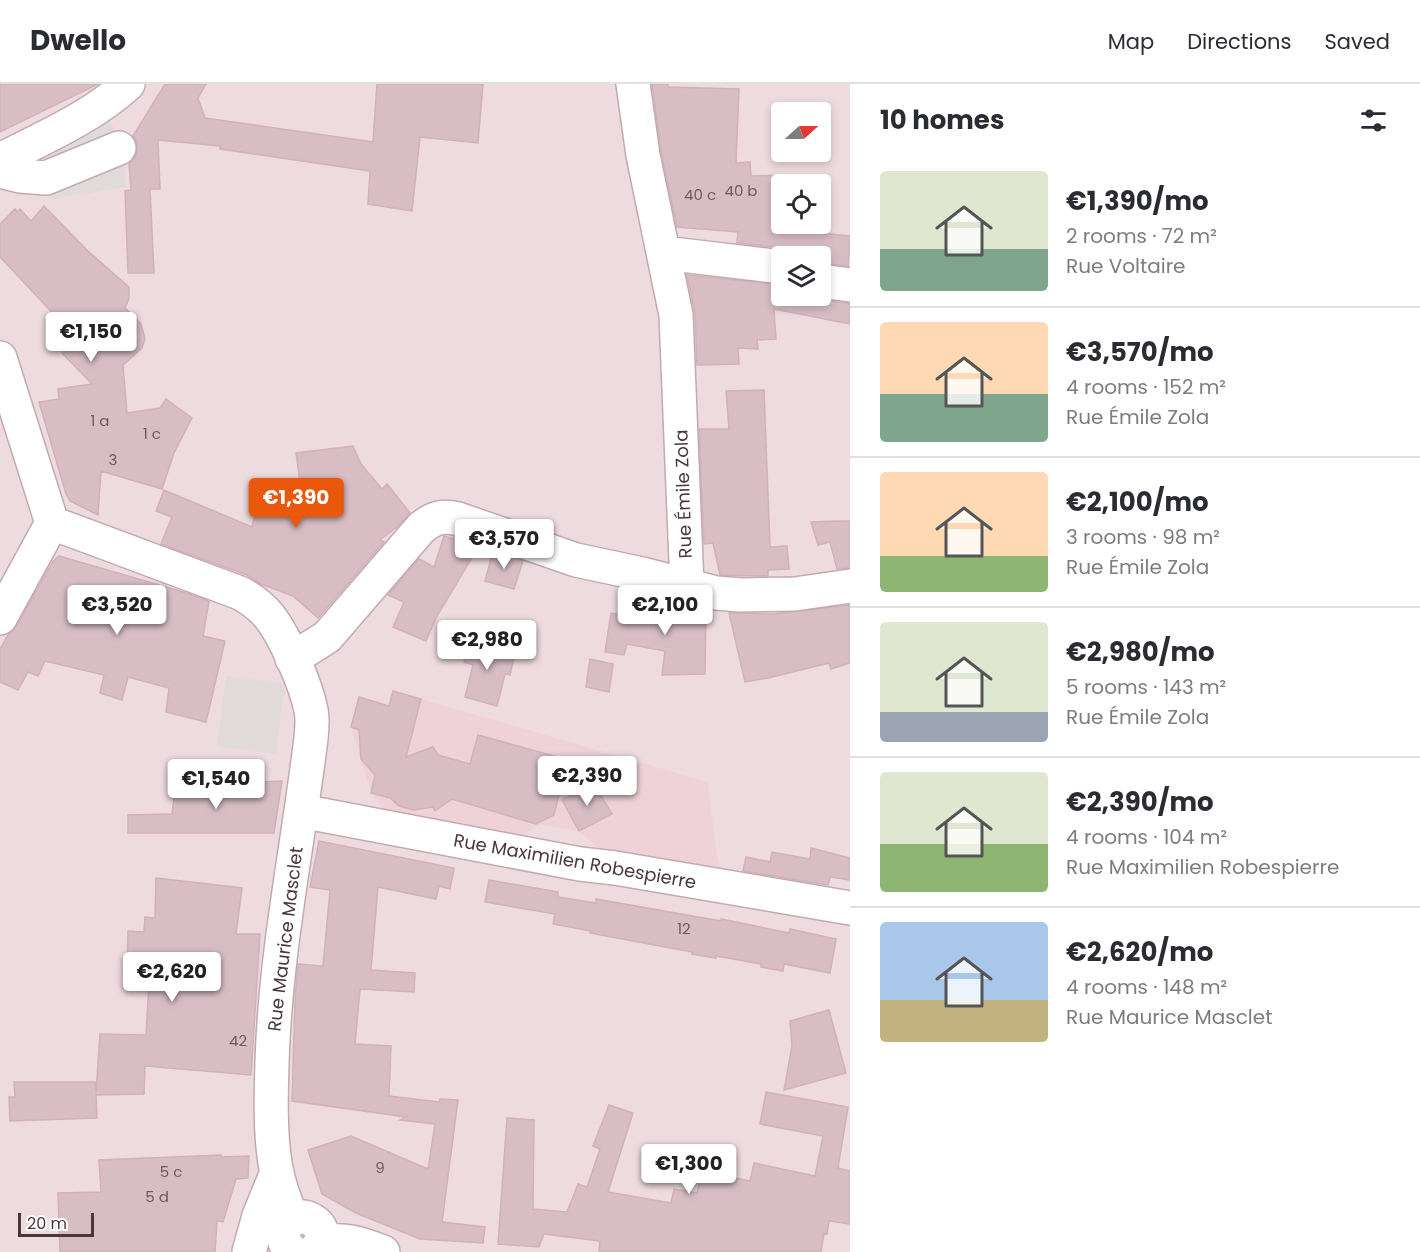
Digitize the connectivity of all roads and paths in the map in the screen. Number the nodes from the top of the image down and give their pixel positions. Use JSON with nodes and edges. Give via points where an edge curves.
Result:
{"nodes":[{"id":1,"x":128,"y":84,"type":"edge"},
{"id":2,"x":633,"y":84,"type":"edge"},
{"id":3,"x":119,"y":148,"type":"dead end"},
{"id":4,"x":0,"y":160,"type":"edge"},
{"id":5,"x":0,"y":171,"type":"edge"},
{"id":6,"x":664,"y":253,"type":"junction"},
{"id":7,"x":771,"y":266,"type":"edge"},
{"id":8,"x":831,"y":282,"type":"edge"},
{"id":9,"x":850,"y":285,"type":"edge"},
{"id":10,"x":0,"y":358,"type":"edge"},
{"id":11,"x":52,"y":523,"type":"junction"},
{"id":12,"x":687,"y":586,"type":"junction"},
{"id":13,"x":850,"y":586,"type":"edge"},
{"id":14,"x":0,"y":618,"type":"edge"},
{"id":15,"x":292,"y":659,"type":"junction"},
{"id":16,"x":301,"y":811,"type":"junction"},
{"id":17,"x":850,"y":908,"type":"edge"},
{"id":18,"x":277,"y":1172,"type":"junction"},
{"id":19,"x":309,"y":1249,"type":"edge"},
{"id":20,"x":249,"y":1252,"type":"edge"},
{"id":21,"x":383,"y":1252,"type":"edge"}],
"edges":[{"from":1,"to":4,"type":"street","via":[[75,121]]},
{"from":2,"to":6,"type":"street","name":"Rue Émile Zola"},
{"from":3,"to":5,"type":"street","via":[[46,178]]},
{"from":6,"to":7,"type":"street"},
{"from":6,"to":12,"type":"street","name":"Rue Émile Zola","via":[[676,315]]},
{"from":8,"to":9,"type":"street"},
{"from":10,"to":11,"type":"street"},
{"from":11,"to":14,"type":"street"},
{"from":11,"to":15,"type":"street","name":"Rue Maurice Masclet","via":[[251,599],[270,617]]},
{"from":12,"to":13,"type":"street","via":[[741,596]]},
{"from":12,"to":15,"type":"street","name":"Rue Émile Zola","via":[[576,560],[448,516],[437,518],[421,528],[327,637]]},
{"from":15,"to":16,"type":"street","name":"Rue Maurice Masclet","via":[[313,721]]},
{"from":16,"to":17,"type":"street","name":"Rue Maximilien Robespierre","via":[[580,864]]},
{"from":16,"to":18,"type":"street","name":"Rue Maurice Masclet","via":[[274,1014],[271,1114]]},
{"from":18,"to":19,"type":"street","name":"Rue Maurice Masclet","via":[[292,1220],[304,1217],[315,1221],[321,1231]]},
{"from":18,"to":20,"type":"street"},
{"from":19,"to":21,"type":"street","via":[[332,1240]]}]}
